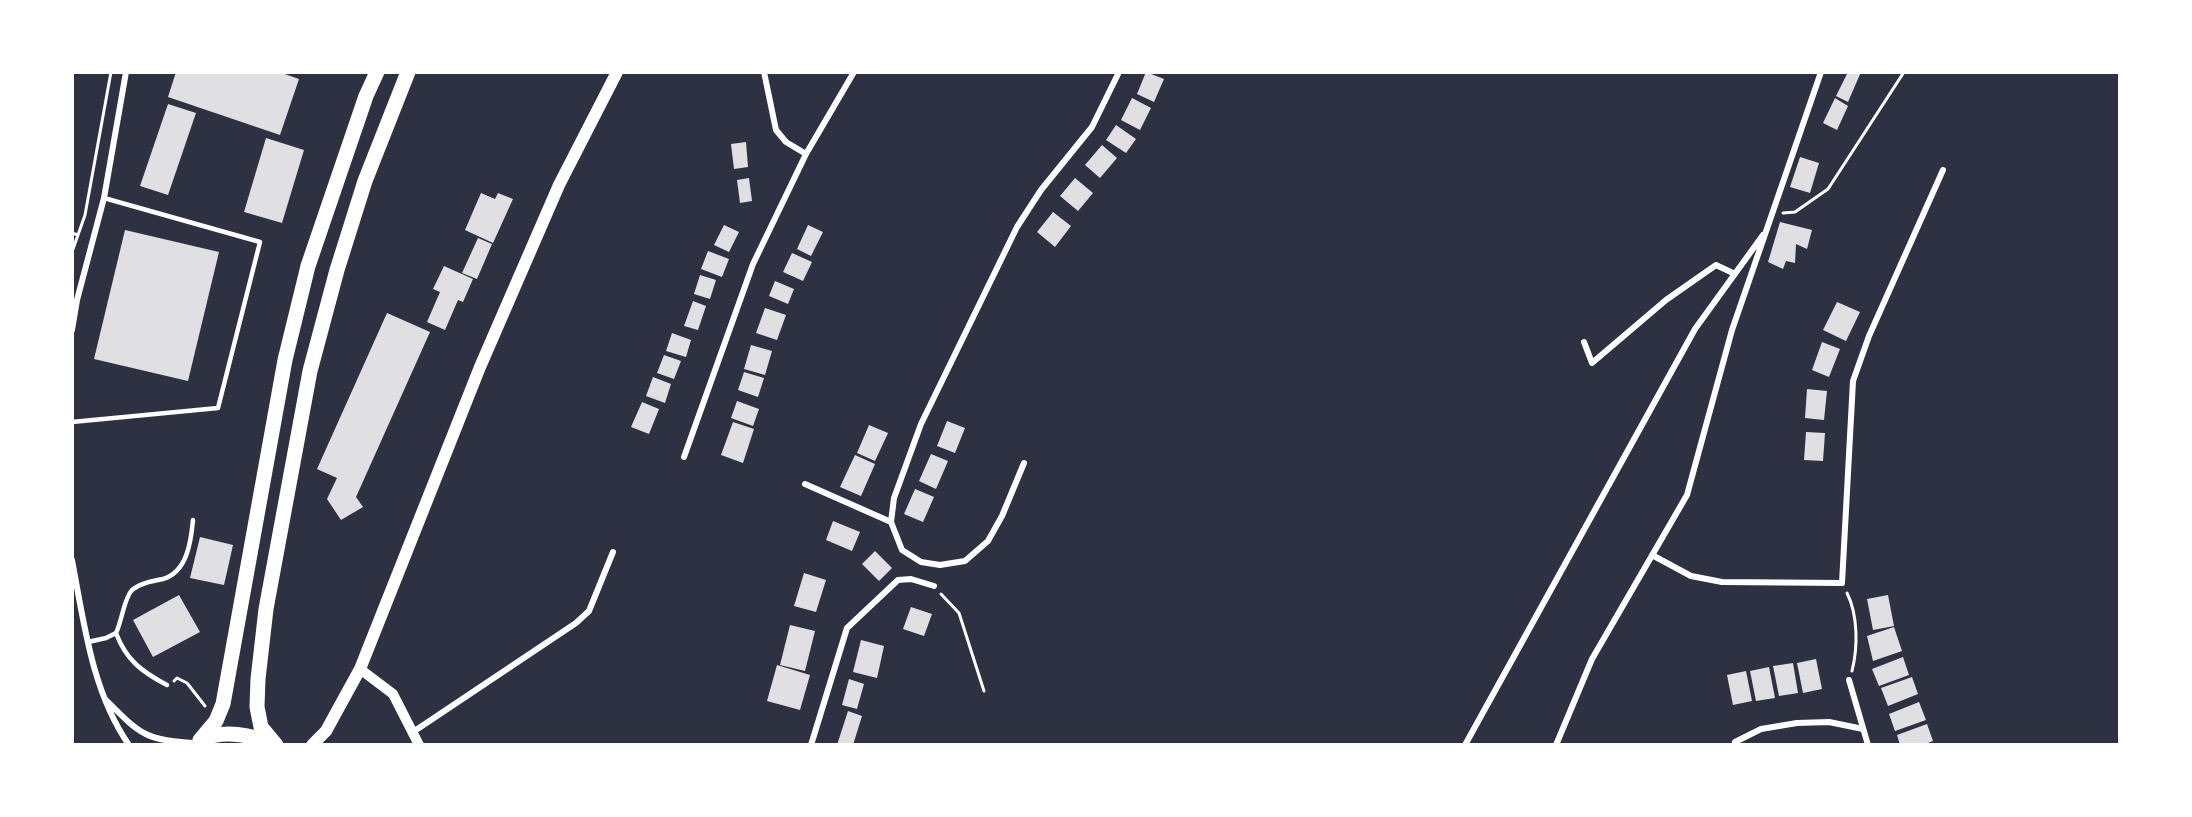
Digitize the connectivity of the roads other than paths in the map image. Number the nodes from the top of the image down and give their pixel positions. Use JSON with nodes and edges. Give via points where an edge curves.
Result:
{"nodes":[{"id":1,"x":126,"y":72,"type":"edge"},
{"id":2,"x":377,"y":72,"type":"edge"},
{"id":3,"x":408,"y":72,"type":"edge"},
{"id":4,"x":618,"y":72,"type":"edge"},
{"id":5,"x":764,"y":72,"type":"edge"},
{"id":6,"x":854,"y":72,"type":"edge"},
{"id":7,"x":1119,"y":72,"type":"edge"},
{"id":8,"x":1821,"y":72,"type":"edge"},
{"id":9,"x":806,"y":154,"type":"junction"},
{"id":10,"x":1943,"y":170,"type":"dead end"},
{"id":11,"x":104,"y":198,"type":"junction"},
{"id":12,"x":1768,"y":227,"type":"junction"},
{"id":13,"x":1735,"y":274,"type":"junction"},
{"id":14,"x":72,"y":330,"type":"edge"},
{"id":15,"x":1584,"y":342,"type":"dead end"},
{"id":16,"x":72,"y":422,"type":"edge"},
{"id":17,"x":684,"y":457,"type":"dead end"},
{"id":18,"x":1024,"y":463,"type":"dead end"},
{"id":19,"x":805,"y":484,"type":"dead end"},
{"id":20,"x":192,"y":520,"type":"dead end"},
{"id":21,"x":891,"y":522,"type":"junction"},
{"id":22,"x":613,"y":552,"type":"dead end"},
{"id":23,"x":1652,"y":555,"type":"junction"},
{"id":24,"x":72,"y":560,"type":"edge"},
{"id":25,"x":934,"y":586,"type":"road end"},
{"id":26,"x":81,"y":607,"type":"junction"},
{"id":27,"x":72,"y":609,"type":"edge"},
{"id":28,"x":116,"y":633,"type":"junction"},
{"id":29,"x":88,"y":642,"type":"junction"},
{"id":30,"x":360,"y":669,"type":"junction"},
{"id":31,"x":1849,"y":680,"type":"road end"},
{"id":32,"x":167,"y":685,"type":"road end"},
{"id":33,"x":103,"y":696,"type":"junction"},
{"id":34,"x":1863,"y":729,"type":"junction"},
{"id":35,"x":414,"y":732,"type":"junction"},
{"id":36,"x":195,"y":743,"type":"edge"},
{"id":37,"x":129,"y":745,"type":"edge"},
{"id":38,"x":276,"y":745,"type":"edge"},
{"id":39,"x":312,"y":745,"type":"edge"},
{"id":40,"x":419,"y":745,"type":"edge"},
{"id":41,"x":812,"y":745,"type":"edge"},
{"id":42,"x":1465,"y":745,"type":"edge"},
{"id":43,"x":1556,"y":745,"type":"edge"},
{"id":44,"x":1734,"y":745,"type":"edge"},
{"id":45,"x":1868,"y":745,"type":"edge"}],
"edges":[{"from":1,"to":11,"type":"street"},
{"from":2,"to":36,"type":"main road","via":[[308,266],[285,360],[223,704],[216,721]]},
{"from":3,"to":38,"type":"main road","via":[[365,181],[309,371],[258,669],[261,728]]},
{"from":4,"to":30,"type":"main road","via":[[559,185],[480,367]]},
{"from":5,"to":9,"type":"street","via":[[776,130],[786,142]]},
{"from":6,"to":9,"type":"street"},
{"from":7,"to":21,"type":"street","via":[[1092,127],[1017,227],[921,424],[894,498]]},
{"from":8,"to":12,"type":"street"},
{"from":9,"to":17,"type":"street","via":[[753,264]]},
{"from":10,"to":23,"type":"street","via":[[1853,381],[1842,583],[1722,582],[1691,576]]},
{"from":11,"to":14,"type":"street"},
{"from":11,"to":16,"type":"lane","via":[[260,242],[218,408]]},
{"from":12,"to":13,"type":"street"},
{"from":12,"to":23,"type":"street","via":[[1732,330],[1687,495]]},
{"from":13,"to":15,"type":"street","via":[[1716,266],[1666,300],[1592,363]]},
{"from":13,"to":42,"type":"street","via":[[1695,330]]},
{"from":18,"to":21,"type":"street","via":[[988,541],[964,561],[939,565],[921,562],[902,550]]},
{"from":19,"to":21,"type":"street"},
{"from":20,"to":28,"type":"lane","via":[[191,539],[178,571],[133,590],[126,598]]},
{"from":22,"to":35,"type":"street","via":[[589,611],[576,623]]},
{"from":23,"to":43,"type":"street","via":[[1592,659]]},
{"from":24,"to":26,"type":"street"},
{"from":25,"to":41,"type":"street","via":[[911,579],[898,580],[847,628]]},
{"from":26,"to":27,"type":"street"},
{"from":26,"to":29,"type":"street"},
{"from":28,"to":29,"type":"lane"},
{"from":28,"to":32,"type":"lane","via":[[133,664]]},
{"from":29,"to":33,"type":"street"},
{"from":30,"to":35,"type":"street","via":[[393,694]]},
{"from":30,"to":39,"type":"main road","via":[[326,731]]},
{"from":31,"to":34,"type":"street"},
{"from":33,"to":36,"type":"street","via":[[150,737]]},
{"from":33,"to":37,"type":"street"},
{"from":34,"to":44,"type":"street","via":[[1829,722],[1797,723],[1761,729]]},
{"from":34,"to":45,"type":"street"},
{"from":35,"to":40,"type":"street"},
{"from":36,"to":38,"type":"main road","via":[[222,733]]}]}
